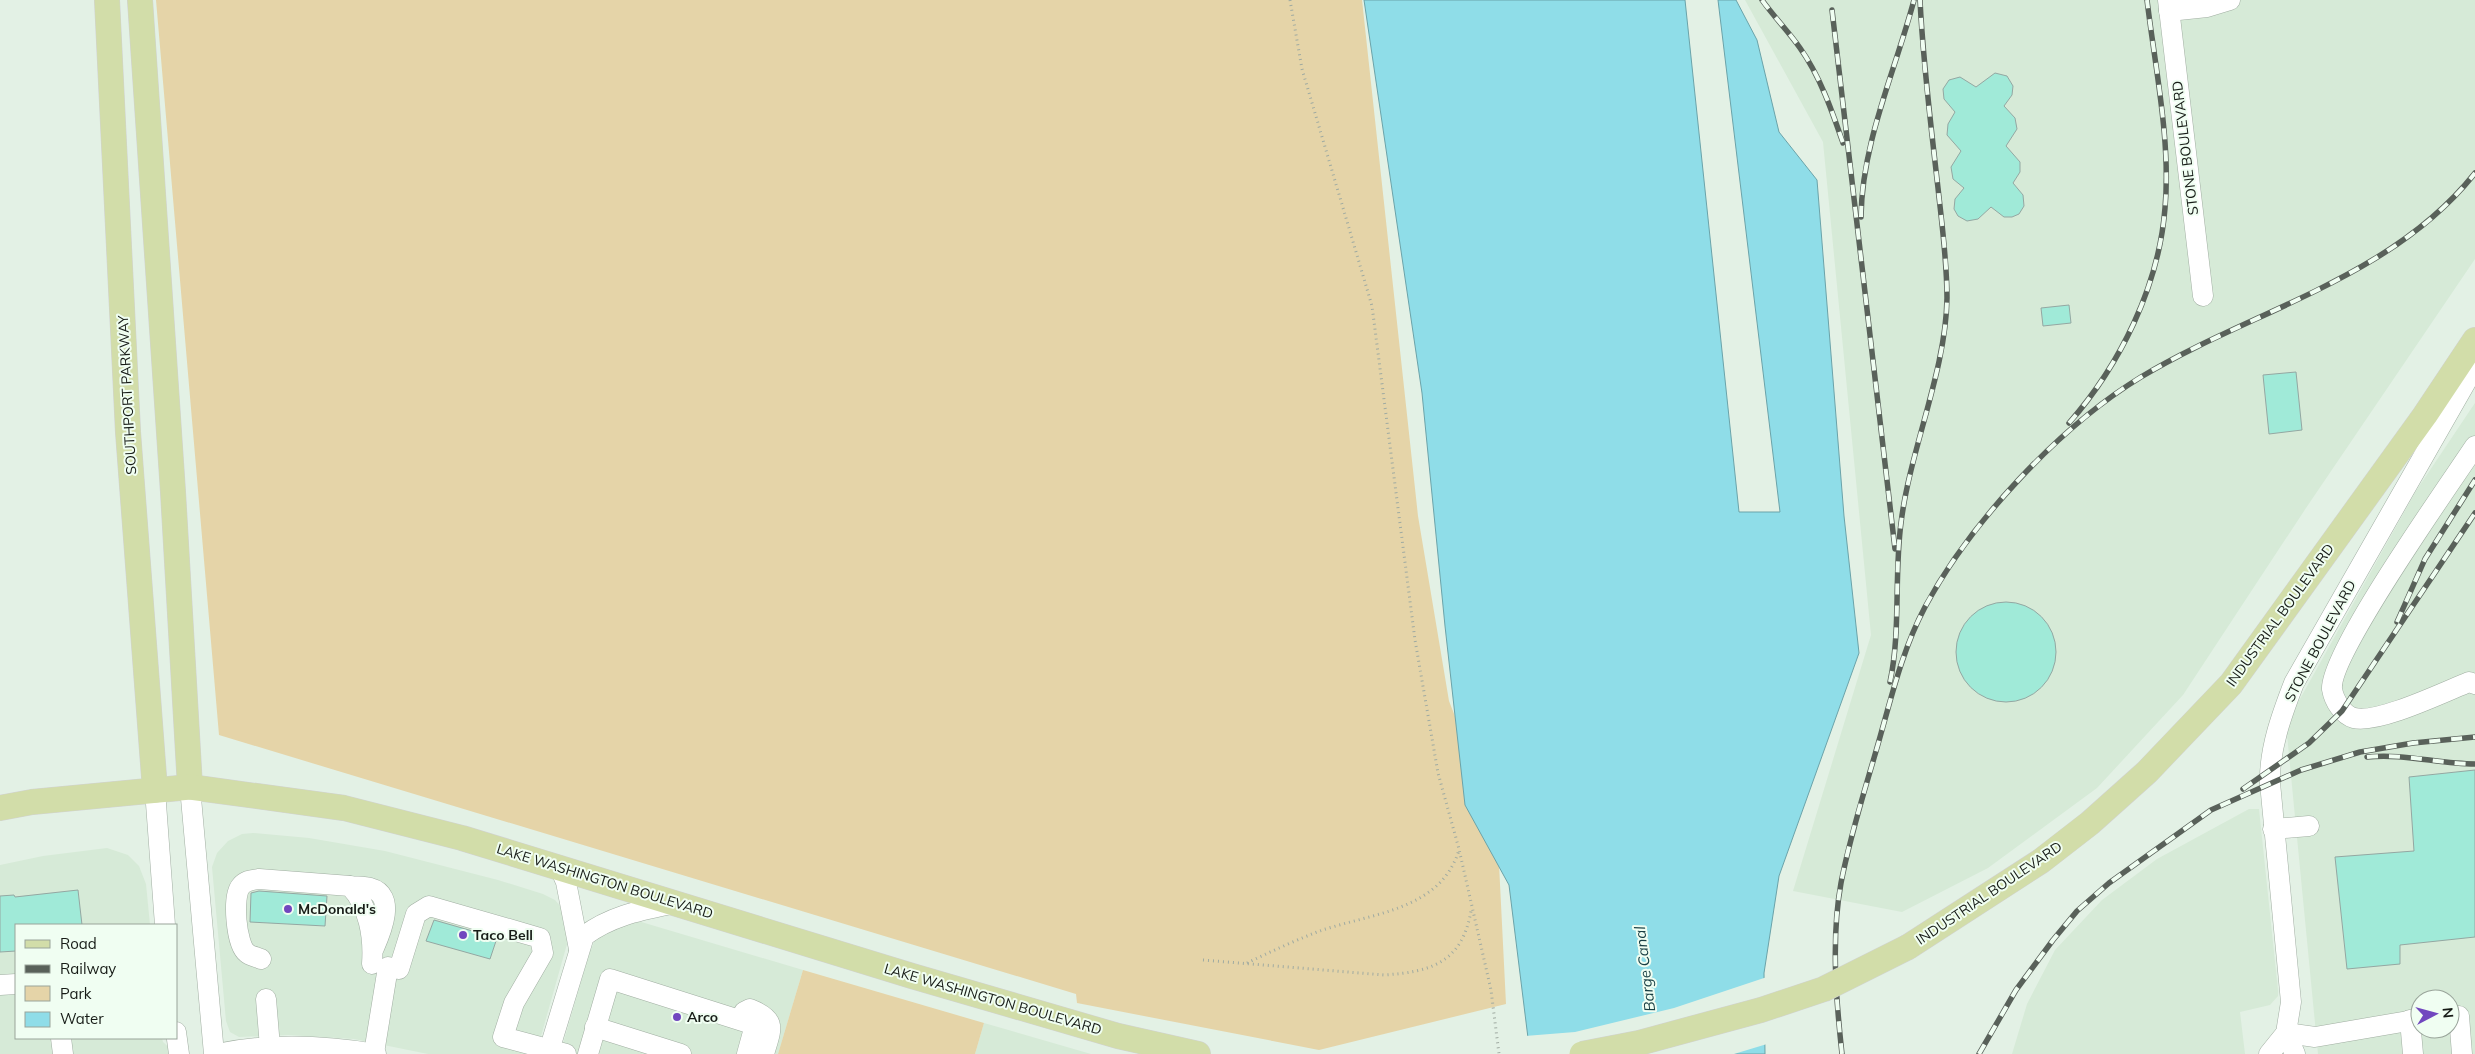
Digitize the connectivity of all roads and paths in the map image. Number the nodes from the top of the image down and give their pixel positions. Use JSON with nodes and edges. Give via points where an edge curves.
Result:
{"nodes":[{"id":1,"x":107,"y":0,"type":"edge"},
{"id":2,"x":140,"y":0,"type":"edge"},
{"id":3,"x":1290,"y":0,"type":"edge"},
{"id":4,"x":2230,"y":0,"type":"edge"},
{"id":5,"x":2168,"y":6,"type":"edge"},
{"id":6,"x":2203,"y":296,"type":"dead end"},
{"id":7,"x":2475,"y":340,"type":"edge"},
{"id":8,"x":2475,"y":366,"type":"edge"},
{"id":9,"x":2475,"y":446,"type":"edge"},
{"id":10,"x":2475,"y":684,"type":"edge"},
{"id":11,"x":190,"y":788,"type":"junction"},
{"id":12,"x":155,"y":790,"type":"junction"},
{"id":13,"x":0,"y":808,"type":"edge"},
{"id":14,"x":2309,"y":826,"type":"dead end"},
{"id":15,"x":2273,"y":829,"type":"junction"},
{"id":16,"x":1459,"y":849,"type":"junction"},
{"id":17,"x":559,"y":866,"type":"junction"},
{"id":18,"x":678,"y":903,"type":"junction"},
{"id":19,"x":1472,"y":908,"type":"junction"},
{"id":20,"x":165,"y":924,"type":"edge"},
{"id":21,"x":579,"y":949,"type":"junction"},
{"id":22,"x":372,"y":957,"type":"dead end"},
{"id":23,"x":261,"y":959,"type":"dead end"},
{"id":24,"x":1203,"y":960,"type":"dead end"},
{"id":25,"x":1246,"y":963,"type":"junction"},
{"id":26,"x":15,"y":984,"type":"edge"},
{"id":27,"x":0,"y":985,"type":"edge"},
{"id":28,"x":266,"y":999,"type":"dead end"},
{"id":29,"x":2461,"y":1016,"type":"edge"},
{"id":30,"x":731,"y":1017,"type":"junction"},
{"id":31,"x":2410,"y":1021,"type":"edge"},
{"id":32,"x":595,"y":1027,"type":"junction"},
{"id":33,"x":2286,"y":1033,"type":"junction"},
{"id":34,"x":61,"y":1039,"type":"edge"},
{"id":35,"x":177,"y":1039,"type":"edge"},
{"id":36,"x":2414,"y":1039,"type":"edge"},
{"id":37,"x":270,"y":1047,"type":"junction"},
{"id":38,"x":555,"y":1052,"type":"edge"},
{"id":39,"x":63,"y":1054,"type":"edge"},
{"id":40,"x":179,"y":1054,"type":"edge"},
{"id":41,"x":215,"y":1054,"type":"edge"},
{"id":42,"x":375,"y":1054,"type":"edge"},
{"id":43,"x":588,"y":1054,"type":"edge"},
{"id":44,"x":681,"y":1054,"type":"edge"},
{"id":45,"x":747,"y":1054,"type":"edge"},
{"id":46,"x":764,"y":1054,"type":"edge"},
{"id":47,"x":1198,"y":1054,"type":"edge"},
{"id":48,"x":1499,"y":1054,"type":"edge"},
{"id":49,"x":1582,"y":1054,"type":"edge"},
{"id":50,"x":2270,"y":1054,"type":"edge"},
{"id":51,"x":2295,"y":1054,"type":"edge"},
{"id":52,"x":2414,"y":1054,"type":"edge"},
{"id":53,"x":2462,"y":1054,"type":"edge"}],
"edges":[{"from":1,"to":12,"type":"main road","name":"SOUTHPORT PARKWAY","via":[[128,432]]},
{"from":2,"to":11,"type":"main road"},
{"from":3,"to":16,"type":"path","via":[[1302,69],[1372,306],[1417,649],[1438,772]]},
{"from":4,"to":5,"type":"street","via":[[2207,8]]},
{"from":5,"to":6,"type":"street","name":"STONE BOULEVARD"},
{"from":7,"to":49,"type":"main road","name":"INDUSTRIAL BOULEVARD","bridge":true,"via":[[2426,415],[2231,684],[2147,772],[2090,823],[2034,866],[1908,947],[1824,989],[1647,1041]]},
{"from":8,"to":15,"type":"street","name":"STONE BOULEVARD","via":[[2294,683],[2280,719],[2270,772]]},
{"from":9,"to":10,"type":"street","via":[[2371,603],[2338,663],[2332,689],[2342,711],[2354,718],[2377,718],[2469,682]]},
{"from":11,"to":12,"type":"main road","name":"LAKE WASHINGTON BOULEVARD"},
{"from":11,"to":17,"type":"main road","name":"LAKE WASHINGTON BOULEVARD","via":[[344,808]]},
{"from":11,"to":41,"type":"street"},
{"from":12,"to":13,"type":"main road","name":"LAKE WASHINGTON BOULEVARD"},
{"from":12,"to":20,"type":"street"},
{"from":14,"to":15,"type":"street"},
{"from":15,"to":33,"type":"street","name":"STONE BOULEVARD","via":[[2291,1002]]},
{"from":16,"to":19,"type":"path"},
{"from":16,"to":25,"type":"path","via":[[1445,878],[1416,899],[1372,917],[1318,932]]},
{"from":17,"to":18,"type":"main road","name":"LAKE WASHINGTON BOULEVARD"},
{"from":17,"to":21,"type":"street","via":[[566,882]]},
{"from":18,"to":21,"type":"street","via":[[614,918],[584,936]]},
{"from":18,"to":47,"type":"main road","name":"LAKE WASHINGTON BOULEVARD","via":[[940,985],[1118,1036]]},
{"from":19,"to":25,"type":"path","via":[[1460,945],[1437,965],[1422,970],[1384,975]]},
{"from":19,"to":48,"type":"path","via":[[1491,990]]},
{"from":21,"to":38,"type":"street"},
{"from":22,"to":23,"type":"street","via":[[383,929],[385,904],[381,895],[371,888],[259,879],[244,883],[236,900],[239,943],[246,953]]},
{"from":24,"to":25,"type":"path"},
{"from":26,"to":27,"type":"street"},
{"from":28,"to":37,"type":"street"},
{"from":29,"to":53,"type":"street"},
{"from":30,"to":32,"type":"street","via":[[610,979]]},
{"from":30,"to":45,"type":"street","via":[[756,1025]]},
{"from":30,"to":46,"type":"street","via":[[750,1009],[769,1019],[770,1034]]},
{"from":31,"to":33,"type":"street","via":[[2315,1037]]},
{"from":32,"to":43,"type":"street"},
{"from":32,"to":44,"type":"street"},
{"from":33,"to":50,"type":"street","name":"STONE BOULEVARD"},
{"from":33,"to":51,"type":"street"},
{"from":34,"to":39,"type":"street"},
{"from":35,"to":40,"type":"street"},
{"from":36,"to":52,"type":"street"},
{"from":37,"to":41,"type":"street"},
{"from":37,"to":42,"type":"street"},
{"from":38,"to":42,"type":"street","via":[[503,1037],[514,1003],[544,953],[540,938],[428,906],[416,914],[399,969],[388,966]]}]}
